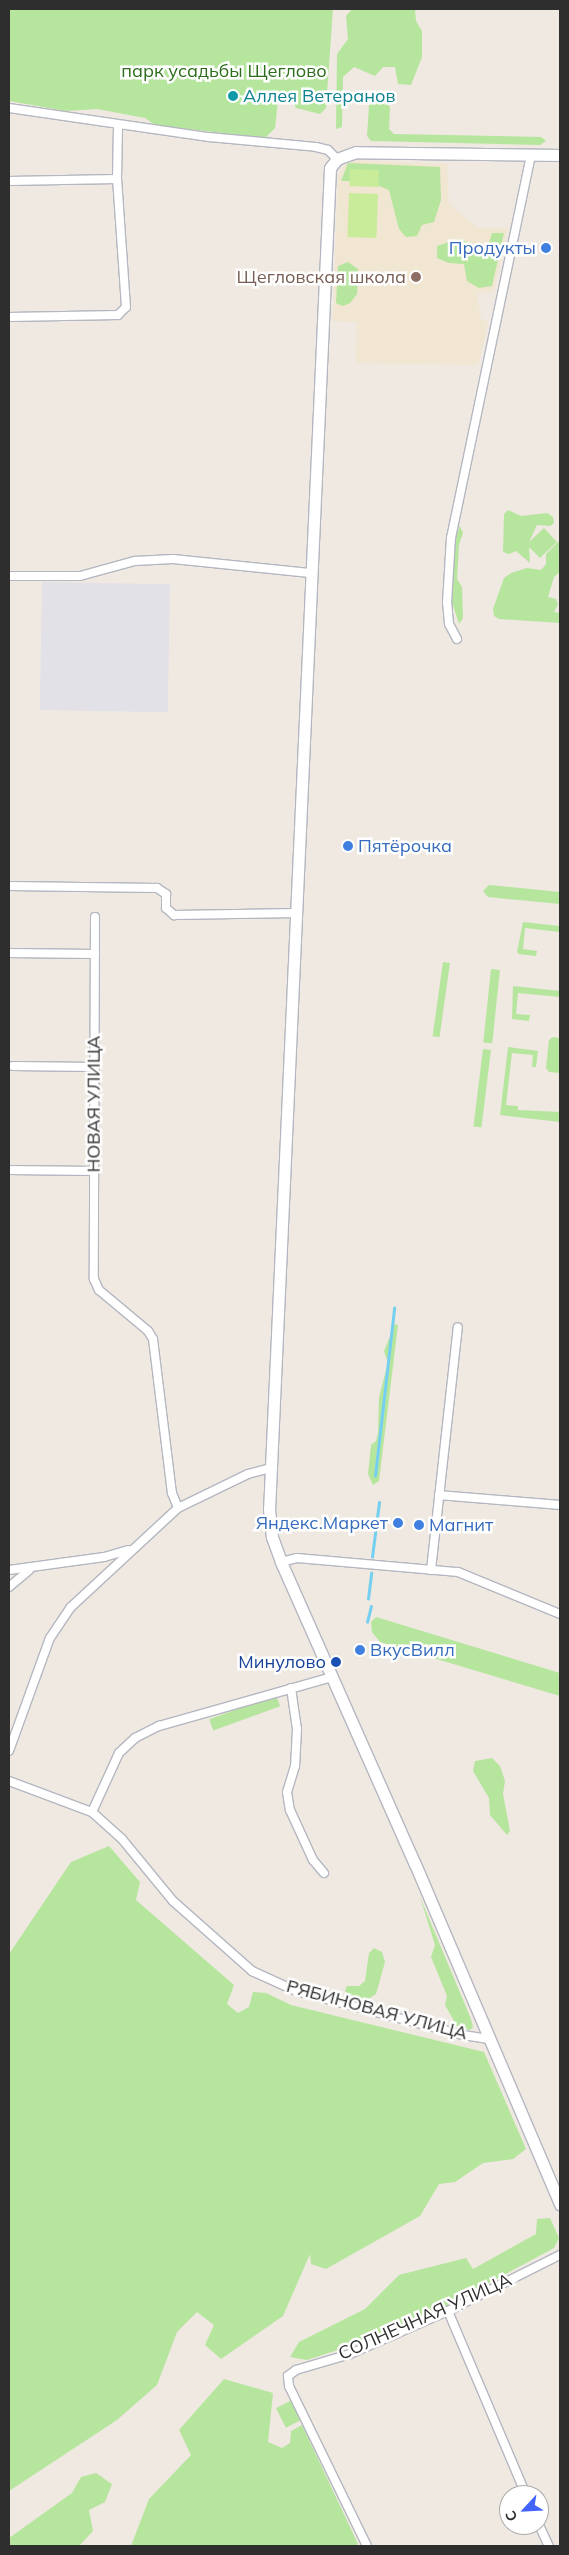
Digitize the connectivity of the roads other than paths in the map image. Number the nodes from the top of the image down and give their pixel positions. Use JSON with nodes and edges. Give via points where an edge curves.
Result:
{"nodes":[{"id":1,"x":9,"y":108,"type":"edge"},
{"id":2,"x":118,"y":125,"type":"junction"},
{"id":3,"x":531,"y":155,"type":"junction"},
{"id":4,"x":559,"y":155,"type":"edge"},
{"id":5,"x":336,"y":159,"type":"junction"},
{"id":6,"x":117,"y":179,"type":"junction"},
{"id":7,"x":9,"y":181,"type":"edge"},
{"id":8,"x":9,"y":317,"type":"edge"},
{"id":9,"x":312,"y":573,"type":"junction"},
{"id":10,"x":9,"y":576,"type":"edge"},
{"id":11,"x":457,"y":639,"type":"dead end"},
{"id":12,"x":9,"y":886,"type":"edge"},
{"id":13,"x":298,"y":913,"type":"junction"},
{"id":14,"x":96,"y":917,"type":"dead end"},
{"id":15,"x":9,"y":953,"type":"edge"},
{"id":16,"x":95,"y":954,"type":"junction"},
{"id":17,"x":13,"y":1066,"type":"dead end"},
{"id":18,"x":94,"y":1067,"type":"junction"},
{"id":19,"x":9,"y":1170,"type":"edge"},
{"id":20,"x":94,"y":1171,"type":"junction"},
{"id":21,"x":458,"y":1327,"type":"dead end"},
{"id":22,"x":270,"y":1468,"type":"junction"},
{"id":23,"x":439,"y":1495,"type":"junction"},
{"id":24,"x":560,"y":1505,"type":"edge"},
{"id":25,"x":178,"y":1508,"type":"junction"},
{"id":26,"x":130,"y":1550,"type":"junction"},
{"id":27,"x":281,"y":1562,"type":"junction"},
{"id":28,"x":9,"y":1570,"type":"edge"},
{"id":29,"x":29,"y":1570,"type":"junction"},
{"id":30,"x":431,"y":1570,"type":"junction"},
{"id":31,"x":9,"y":1587,"type":"edge"},
{"id":32,"x":560,"y":1614,"type":"edge"},
{"id":33,"x":332,"y":1677,"type":"junction"},
{"id":34,"x":291,"y":1688,"type":"junction"},
{"id":35,"x":9,"y":1751,"type":"edge"},
{"id":36,"x":9,"y":1780,"type":"edge"},
{"id":37,"x":92,"y":1812,"type":"junction"},
{"id":38,"x":324,"y":1873,"type":"dead end"},
{"id":39,"x":489,"y":2038,"type":"junction"},
{"id":40,"x":560,"y":2204,"type":"edge"},
{"id":41,"x":560,"y":2254,"type":"edge"},
{"id":42,"x":448,"y":2311,"type":"junction"},
{"id":43,"x":522,"y":2485,"type":"edge"},
{"id":44,"x":367,"y":2546,"type":"edge"}],
"edges":[{"from":1,"to":2,"type":"street"},
{"from":2,"to":5,"type":"street","via":[[316,147],[328,150]]},
{"from":2,"to":6,"type":"street"},
{"from":3,"to":4,"type":"main road"},
{"from":3,"to":5,"type":"main road","via":[[356,152]]},
{"from":3,"to":11,"type":"street","via":[[450,538],[447,603],[449,624]]},
{"from":5,"to":9,"type":"main road","via":[[328,181]]},
{"from":6,"to":7,"type":"street"},
{"from":6,"to":8,"type":"street","via":[[126,307],[118,315]]},
{"from":9,"to":10,"type":"street","via":[[174,559],[134,560],[80,576]]},
{"from":9,"to":13,"type":"main road"},
{"from":12,"to":13,"type":"street","via":[[157,888],[166,894],[166,908],[174,915]]},
{"from":13,"to":22,"type":"main road"},
{"from":14,"to":16,"type":"street","name":"НОВАЯ УЛИЦА"},
{"from":15,"to":16,"type":"street"},
{"from":16,"to":18,"type":"street","name":"НОВАЯ УЛИЦА"},
{"from":17,"to":18,"type":"street"},
{"from":18,"to":20,"type":"street","name":"НОВАЯ УЛИЦА"},
{"from":19,"to":20,"type":"street"},
{"from":20,"to":25,"type":"street","name":"НОВАЯ УЛИЦА","via":[[94,1279],[99,1290],[148,1331],[153,1339],[172,1493]]},
{"from":21,"to":23,"type":"street"},
{"from":22,"to":25,"type":"street","via":[[248,1474]]},
{"from":22,"to":27,"type":"main road","via":[[272,1537]]},
{"from":23,"to":24,"type":"street"},
{"from":23,"to":30,"type":"street"},
{"from":25,"to":26,"type":"street"},
{"from":26,"to":29,"type":"street"},
{"from":26,"to":35,"type":"street","via":[[71,1607],[50,1638]]},
{"from":27,"to":30,"type":"street","via":[[297,1558]]},
{"from":27,"to":33,"type":"main road"},
{"from":28,"to":29,"type":"street"},
{"from":29,"to":31,"type":"street"},
{"from":30,"to":32,"type":"street","via":[[458,1572]]},
{"from":33,"to":34,"type":"street"},
{"from":33,"to":39,"type":"main road"},
{"from":34,"to":37,"type":"street","via":[[159,1726],[135,1738],[119,1753]]},
{"from":34,"to":38,"type":"street","via":[[297,1729],[295,1766],[287,1792],[290,1810],[313,1860]]},
{"from":36,"to":37,"type":"street","name":"РЯБИНОВАЯ УЛИЦА"},
{"from":37,"to":39,"type":"street","name":"РЯБИНОВАЯ УЛИЦА","via":[[122,1839],[173,1901],[252,1971],[296,1990],[463,2035]]},
{"from":39,"to":40,"type":"main road"},
{"from":41,"to":42,"type":"street","name":"СОЛНЕЧНАЯ УЛИЦА"},
{"from":42,"to":43,"type":"street"},
{"from":42,"to":44,"type":"street","name":"СОЛНЕЧНАЯ УЛИЦА","via":[[350,2354],[296,2370],[288,2376],[289,2386]]}]}
